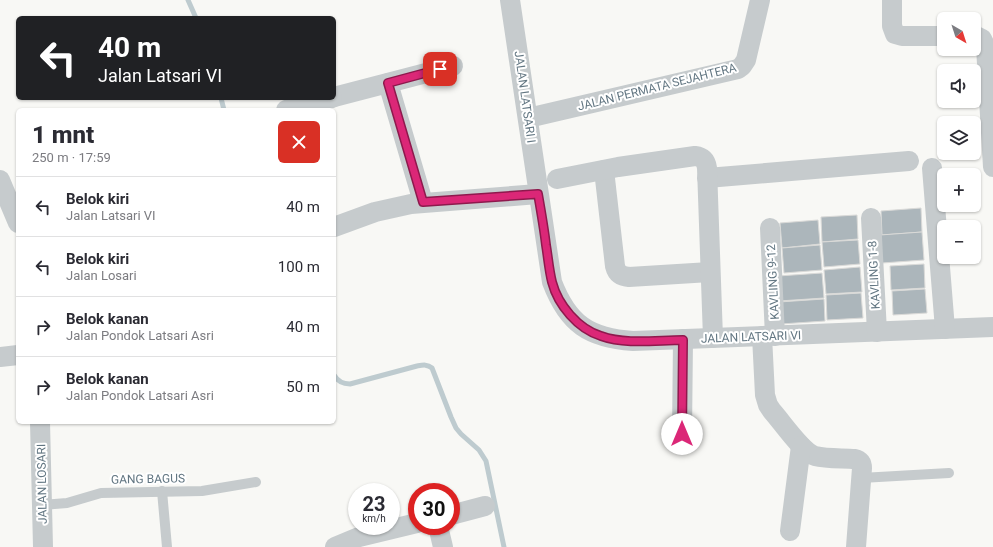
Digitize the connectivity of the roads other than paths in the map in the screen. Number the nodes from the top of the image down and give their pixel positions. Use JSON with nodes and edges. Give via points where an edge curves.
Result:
{"nodes":[{"id":1,"x":510,"y":0,"type":"edge"},
{"id":2,"x":760,"y":0,"type":"edge"},
{"id":3,"x":892,"y":0,"type":"edge"},
{"id":4,"x":937,"y":36,"type":"edge"},
{"id":5,"x":981,"y":38,"type":"edge"},
{"id":6,"x":453,"y":66,"type":"dead end"},
{"id":7,"x":388,"y":83,"type":"junction"},
{"id":8,"x":336,"y":97,"type":"edge"},
{"id":9,"x":325,"y":100,"type":"edge"},
{"id":10,"x":294,"y":108,"type":"edge"},
{"id":11,"x":528,"y":118,"type":"junction"},
{"id":12,"x":909,"y":161,"type":"dead end"},
{"id":13,"x":993,"y":167,"type":"edge"},
{"id":14,"x":932,"y":168,"type":"dead end"},
{"id":15,"x":604,"y":170,"type":"junction"},
{"id":16,"x":707,"y":178,"type":"junction"},
{"id":17,"x":557,"y":179,"type":"dead end"},
{"id":18,"x":1,"y":184,"type":"edge"},
{"id":19,"x":538,"y":194,"type":"junction"},
{"id":20,"x":423,"y":202,"type":"junction"},
{"id":21,"x":16,"y":218,"type":"edge"},
{"id":22,"x":871,"y":218,"type":"dead end"},
{"id":23,"x":336,"y":226,"type":"edge"},
{"id":24,"x":770,"y":228,"type":"dead end"},
{"id":25,"x":710,"y":272,"type":"junction"},
{"id":26,"x":993,"y":327,"type":"edge"},
{"id":27,"x":945,"y":329,"type":"junction"},
{"id":28,"x":877,"y":332,"type":"junction"},
{"id":29,"x":769,"y":336,"type":"junction"},
{"id":30,"x":713,"y":338,"type":"junction"},
{"id":31,"x":683,"y":340,"type":"junction"},
{"id":32,"x":16,"y":355,"type":"edge"},
{"id":33,"x":0,"y":357,"type":"edge"},
{"id":34,"x":40,"y":424,"type":"edge"},
{"id":35,"x":682,"y":434,"type":"dead end"},
{"id":36,"x":801,"y":446,"type":"junction"},
{"id":37,"x":949,"y":473,"type":"dead end"},
{"id":38,"x":861,"y":478,"type":"junction"},
{"id":39,"x":256,"y":482,"type":"dead end"},
{"id":40,"x":162,"y":491,"type":"junction"},
{"id":41,"x":42,"y":505,"type":"junction"},
{"id":42,"x":484,"y":506,"type":"dead end"},
{"id":43,"x":460,"y":513,"type":"edge"},
{"id":44,"x":408,"y":525,"type":"edge"},
{"id":45,"x":790,"y":531,"type":"dead end"},
{"id":46,"x":440,"y":535,"type":"edge"},
{"id":47,"x":43,"y":547,"type":"edge"},
{"id":48,"x":167,"y":547,"type":"edge"},
{"id":49,"x":335,"y":547,"type":"edge"},
{"id":50,"x":443,"y":547,"type":"edge"},
{"id":51,"x":856,"y":547,"type":"edge"}],
"edges":[{"from":1,"to":11,"type":"street","name":"JALAN LATSARI I"},
{"from":2,"to":11,"type":"street","name":"JALAN PERMATA SEJAHTERA","via":[[746,60],[738,69]]},
{"from":3,"to":4,"type":"street","via":[[892,26],[895,34]]},
{"from":5,"to":13,"type":"street","via":[[986,47]]},
{"from":6,"to":7,"type":"street"},
{"from":7,"to":8,"type":"street"},
{"from":7,"to":20,"type":"street"},
{"from":9,"to":10,"type":"street"},
{"from":11,"to":19,"type":"street","name":"JALAN LATSARI I"},
{"from":12,"to":16,"type":"street"},
{"from":14,"to":27,"type":"street"},
{"from":15,"to":16,"type":"street","via":[[699,156],[706,164]]},
{"from":15,"to":17,"type":"street"},
{"from":15,"to":25,"type":"street","via":[[615,266],[620,276]]},
{"from":16,"to":25,"type":"street"},
{"from":18,"to":21,"type":"street"},
{"from":19,"to":20,"type":"street"},
{"from":19,"to":31,"type":"street","name":"JALAN LATSARI VI","via":[[552,282],[561,302],[574,318],[584,328],[611,339]]},
{"from":20,"to":23,"type":"street","via":[[375,212]]},
{"from":22,"to":28,"type":"street","name":"KAVLING 1-8"},
{"from":24,"to":29,"type":"street","name":"KAVLING 9-12"},
{"from":25,"to":30,"type":"street"},
{"from":26,"to":27,"type":"street","name":"JALAN LATSARI VI"},
{"from":27,"to":28,"type":"street","name":"JALAN LATSARI VI"},
{"from":28,"to":29,"type":"street","name":"JALAN LATSARI VI"},
{"from":29,"to":30,"type":"street","name":"JALAN LATSARI VI"},
{"from":29,"to":36,"type":"street","name":"KAVLING 9-12","via":[[764,388],[766,400]]},
{"from":30,"to":31,"type":"street","name":"JALAN LATSARI VI"},
{"from":31,"to":35,"type":"street"},
{"from":32,"to":33,"type":"street"},
{"from":34,"to":41,"type":"street","name":"JALAN LOSARI"},
{"from":36,"to":38,"type":"street","name":"KAVLING 9-12","via":[[815,456],[859,461],[862,466]]},
{"from":36,"to":45,"type":"street"},
{"from":37,"to":38,"type":"lane"},
{"from":38,"to":51,"type":"street"},
{"from":39,"to":40,"type":"lane","name":"GANG BAGUS","via":[[202,491]]},
{"from":40,"to":41,"type":"lane","name":"GANG BAGUS","via":[[101,493],[67,503]]},
{"from":40,"to":48,"type":"lane"},
{"from":41,"to":47,"type":"street","name":"JALAN LOSARI"},
{"from":42,"to":43,"type":"street"},
{"from":44,"to":49,"type":"street","via":[[359,537]]},
{"from":46,"to":50,"type":"street"}]}
